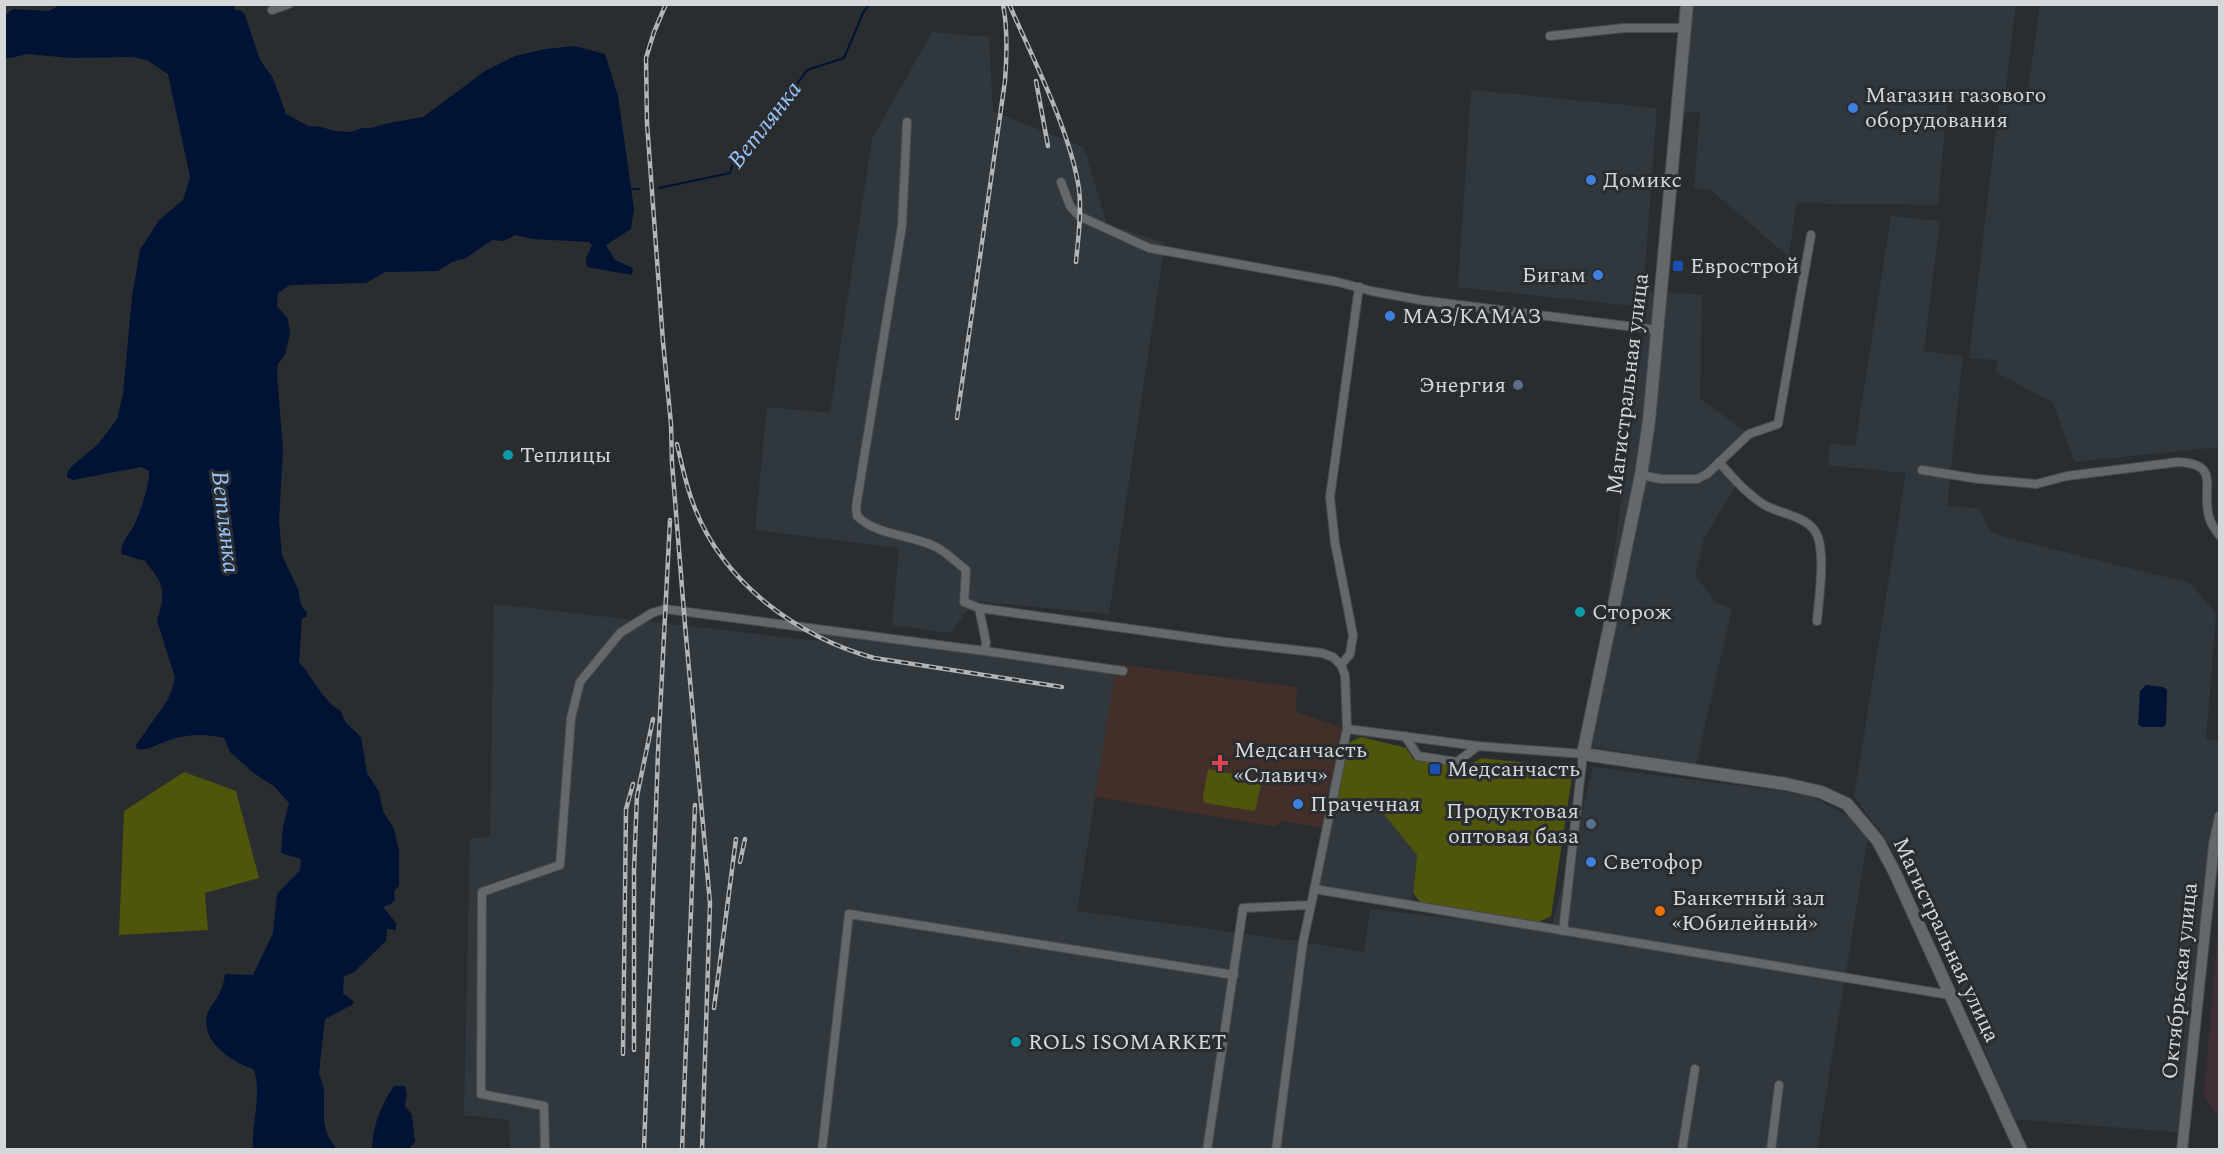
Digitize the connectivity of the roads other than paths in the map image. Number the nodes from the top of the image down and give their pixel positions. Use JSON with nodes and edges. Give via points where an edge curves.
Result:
{"nodes":[{"id":1,"x":289,"y":4,"type":"edge"},
{"id":2,"x":1687,"y":4,"type":"edge"},
{"id":3,"x":272,"y":10,"type":"dead end"},
{"id":4,"x":1684,"y":28,"type":"junction"},
{"id":5,"x":1550,"y":36,"type":"dead end"},
{"id":6,"x":907,"y":122,"type":"dead end"},
{"id":7,"x":1061,"y":182,"type":"dead end"},
{"id":8,"x":1811,"y":235,"type":"dead end"},
{"id":9,"x":1359,"y":287,"type":"junction"},
{"id":10,"x":1658,"y":330,"type":"junction"},
{"id":11,"x":1719,"y":462,"type":"junction"},
{"id":12,"x":1922,"y":470,"type":"dead end"},
{"id":13,"x":1641,"y":476,"type":"junction"},
{"id":14,"x":2220,"y":536,"type":"edge"},
{"id":15,"x":979,"y":608,"type":"junction"},
{"id":16,"x":1817,"y":621,"type":"dead end"},
{"id":17,"x":985,"y":651,"type":"junction"},
{"id":18,"x":1341,"y":665,"type":"junction"},
{"id":19,"x":1123,"y":671,"type":"dead end"},
{"id":20,"x":1347,"y":729,"type":"junction"},
{"id":21,"x":1405,"y":736,"type":"junction"},
{"id":22,"x":1478,"y":746,"type":"junction"},
{"id":23,"x":1583,"y":754,"type":"junction"},
{"id":24,"x":2220,"y":816,"type":"edge"},
{"id":25,"x":1314,"y":890,"type":"junction"},
{"id":26,"x":1311,"y":905,"type":"junction"},
{"id":27,"x":1563,"y":931,"type":"junction"},
{"id":28,"x":1234,"y":975,"type":"junction"},
{"id":29,"x":1950,"y":996,"type":"junction"},
{"id":30,"x":1695,"y":1069,"type":"dead end"},
{"id":31,"x":1779,"y":1084,"type":"dead end"},
{"id":32,"x":544,"y":1149,"type":"edge"},
{"id":33,"x":822,"y":1149,"type":"edge"},
{"id":34,"x":1207,"y":1149,"type":"edge"},
{"id":35,"x":1276,"y":1149,"type":"edge"},
{"id":36,"x":1682,"y":1149,"type":"edge"},
{"id":37,"x":1771,"y":1149,"type":"edge"},
{"id":38,"x":2021,"y":1149,"type":"edge"},
{"id":39,"x":2182,"y":1149,"type":"edge"}],
"edges":[{"from":1,"to":3,"type":"street"},
{"from":2,"to":4,"type":"main road","name":"Магистральная улица"},
{"from":4,"to":5,"type":"street","via":[[1624,28]]},
{"from":4,"to":10,"type":"main road","name":"Магистральная улица"},
{"from":6,"to":15,"type":"street","via":[[902,226],[857,516],[872,527],[938,547],[966,570],[964,602]]},
{"from":7,"to":9,"type":"street","via":[[1070,206],[1079,216],[1149,248]]},
{"from":8,"to":11,"type":"street","via":[[1778,424],[1749,434]]},
{"from":9,"to":10,"type":"street","via":[[1420,300]]},
{"from":9,"to":18,"type":"street","via":[[1330,497],[1353,634],[1350,654]]},
{"from":10,"to":13,"type":"main road","name":"Магистральная улица"},
{"from":11,"to":13,"type":"street","via":[[1697,479]]},
{"from":11,"to":16,"type":"street","via":[[1763,504],[1799,518],[1813,529],[1820,578]]},
{"from":12,"to":14,"type":"street","via":[[2023,484],[2192,463],[2204,467],[2209,519]]},
{"from":13,"to":23,"type":"main road","name":"Магистральная улица"},
{"from":15,"to":17,"type":"street","via":[[987,642]]},
{"from":15,"to":18,"type":"street","via":[[1322,653]]},
{"from":17,"to":19,"type":"street"},
{"from":17,"to":32,"type":"street","via":[[665,609],[620,633],[580,682],[571,718],[560,865],[482,892],[481,1094],[544,1106]]},
{"from":18,"to":20,"type":"street","via":[[1345,675]]},
{"from":20,"to":21,"type":"street"},
{"from":20,"to":25,"type":"street"},
{"from":21,"to":22,"type":"street"},
{"from":21,"to":22,"type":"street","via":[[1418,756],[1457,762]]},
{"from":22,"to":23,"type":"street"},
{"from":23,"to":27,"type":"street"},
{"from":23,"to":29,"type":"main road","name":"Магистральная улица","via":[[1786,784],[1821,792],[1847,804],[1878,841]]},
{"from":24,"to":39,"type":"street","name":"Октябрьская улица"},
{"from":25,"to":26,"type":"street"},
{"from":25,"to":27,"type":"street"},
{"from":26,"to":28,"type":"street","via":[[1243,908]]},
{"from":26,"to":35,"type":"street"},
{"from":27,"to":29,"type":"street"},
{"from":28,"to":33,"type":"street","via":[[849,915]]},
{"from":28,"to":34,"type":"street"},
{"from":29,"to":38,"type":"main road","name":"Магистральная улица"},
{"from":30,"to":36,"type":"street"},
{"from":31,"to":37,"type":"street"}]}
